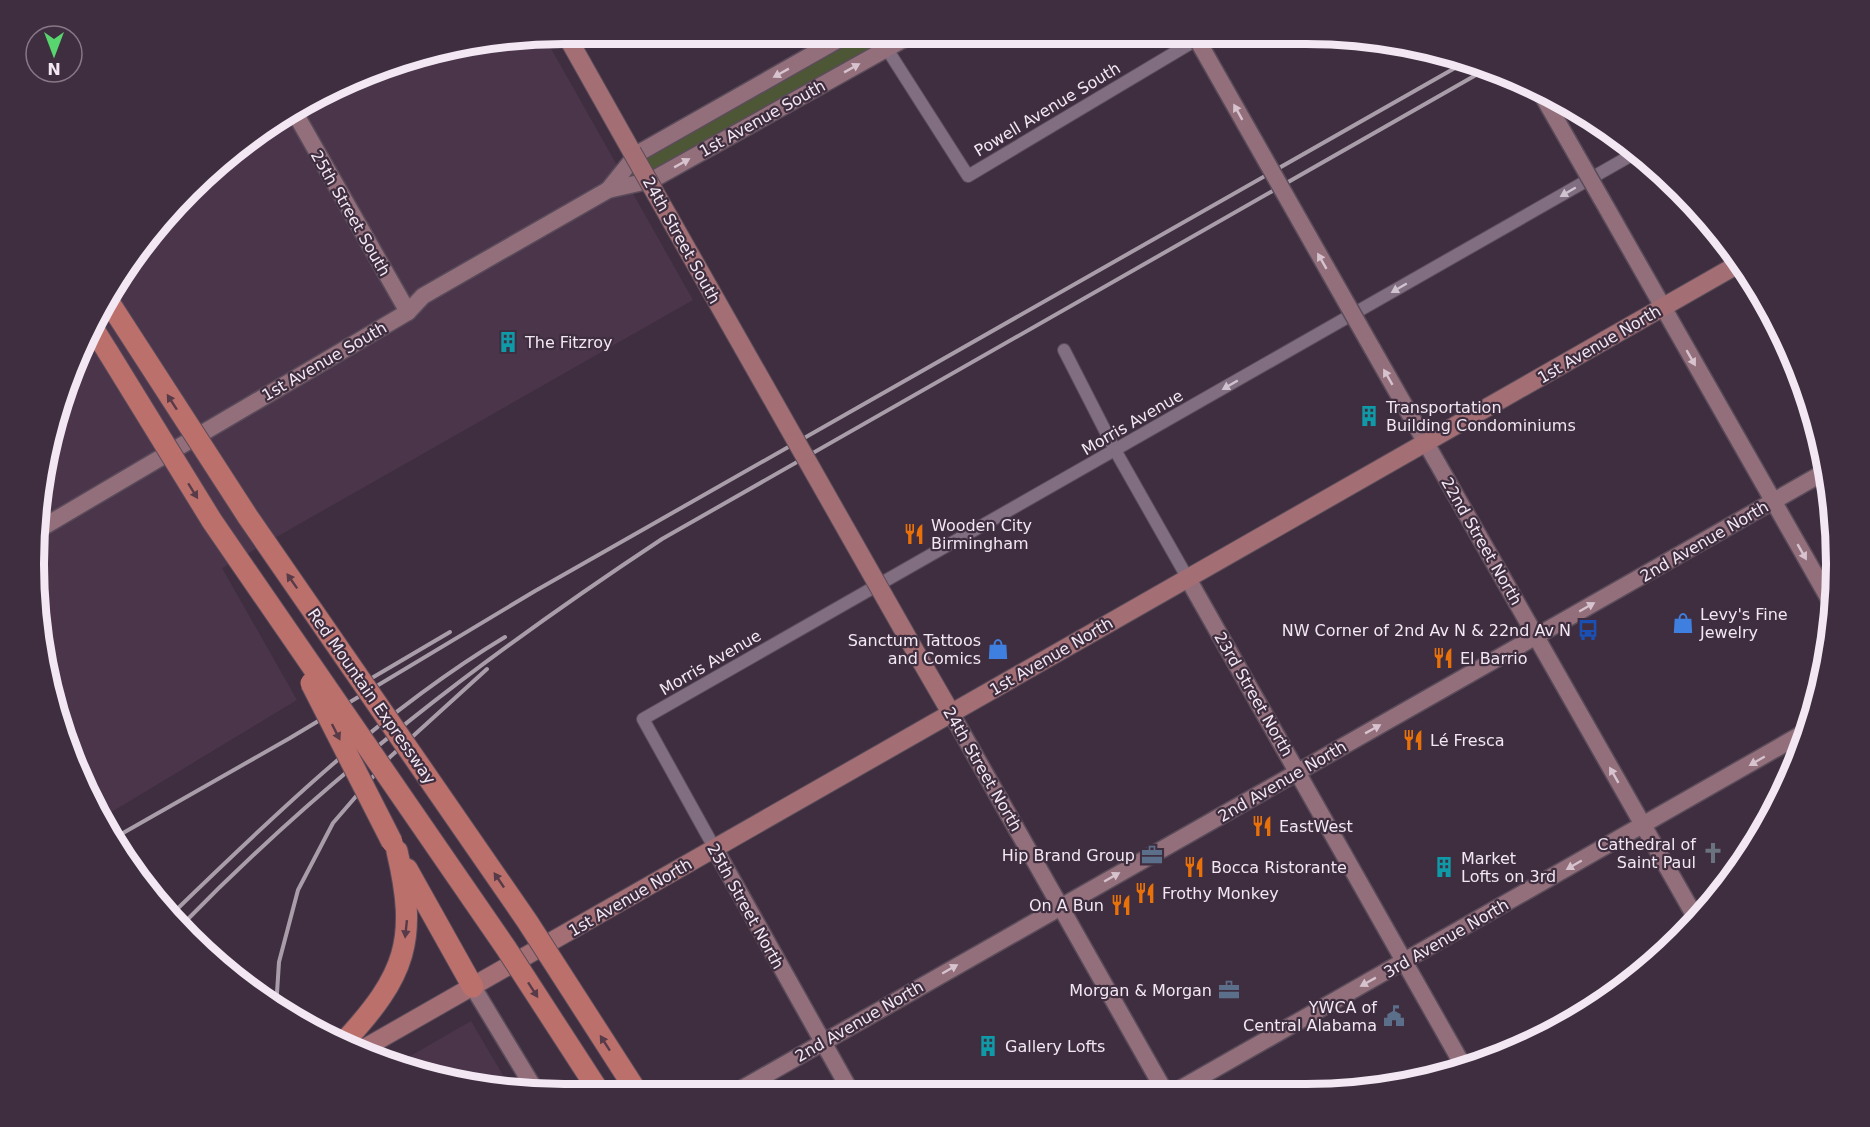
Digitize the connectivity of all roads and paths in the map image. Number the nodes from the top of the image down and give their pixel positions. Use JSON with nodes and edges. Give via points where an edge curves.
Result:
{"nodes":[{"id":1,"x":571,"y":44,"type":"edge"},
{"id":2,"x":831,"y":44,"type":"edge"},
{"id":3,"x":894,"y":44,"type":"edge"},
{"id":4,"x":1189,"y":44,"type":"edge"},
{"id":5,"x":1200,"y":44,"type":"edge"},
{"id":6,"x":886,"y":49,"type":"junction"},
{"id":7,"x":1546,"y":102,"type":"edge"},
{"id":8,"x":297,"y":117,"type":"edge"},
{"id":9,"x":1629,"y":156,"type":"edge"},
{"id":10,"x":608,"y":190,"type":"junction"},
{"id":11,"x":1733,"y":267,"type":"edge"},
{"id":12,"x":112,"y":306,"type":"edge"},
{"id":13,"x":1662,"y":308,"type":"junction"},
{"id":14,"x":408,"y":312,"type":"junction"},
{"id":15,"x":97,"y":334,"type":"edge"},
{"id":16,"x":1065,"y":350,"type":"dead end"},
{"id":17,"x":1425,"y":442,"type":"junction"},
{"id":18,"x":799,"y":448,"type":"joint"},
{"id":19,"x":1115,"y":450,"type":"junction"},
{"id":20,"x":1819,"y":475,"type":"edge"},
{"id":21,"x":1773,"y":501,"type":"junction"},
{"id":22,"x":45,"y":526,"type":"edge"},
{"id":23,"x":1187,"y":577,"type":"junction"},
{"id":24,"x":1825,"y":592,"type":"edge"},
{"id":25,"x":271,"y":606,"type":"junction"},
{"id":26,"x":1536,"y":636,"type":"junction"},
{"id":27,"x":951,"y":713,"type":"junction"},
{"id":28,"x":643,"y":719,"type":"joint"},
{"id":29,"x":1797,"y":737,"type":"edge"},
{"id":30,"x":1298,"y":771,"type":"junction"},
{"id":31,"x":1643,"y":826,"type":"junction"},
{"id":32,"x":394,"y":846,"type":"junction"},
{"id":33,"x":715,"y":849,"type":"junction"},
{"id":34,"x":1061,"y":906,"type":"junction"},
{"id":35,"x":1692,"y":911,"type":"edge"},
{"id":36,"x":1405,"y":961,"type":"junction"},
{"id":37,"x":472,"y":987,"type":"junction"},
{"id":38,"x":349,"y":1037,"type":"edge"},
{"id":39,"x":823,"y":1041,"type":"junction"},
{"id":40,"x":369,"y":1046,"type":"edge"},
{"id":41,"x":1460,"y":1060,"type":"edge"},
{"id":42,"x":530,"y":1082,"type":"edge"},
{"id":43,"x":594,"y":1084,"type":"edge"},
{"id":44,"x":633,"y":1084,"type":"edge"},
{"id":45,"x":750,"y":1084,"type":"edge"},
{"id":46,"x":847,"y":1084,"type":"edge"},
{"id":47,"x":1161,"y":1084,"type":"edge"},
{"id":48,"x":1189,"y":1084,"type":"edge"}],
"edges":[{"from":1,"to":18,"type":"main road","name":"24th Street South","bridge":true},
{"from":2,"to":10,"type":"main road","name":"1st Avenue South","one_way":true,"via":[[637,154]]},
{"from":3,"to":6,"type":"main road","name":"1st Avenue South"},
{"from":4,"to":6,"type":"street","name":"Powell Avenue South","via":[[968,176]]},
{"from":17,"to":5,"type":"main road","name":"22nd Street North","one_way":true,"bridge":true},
{"from":10,"to":6,"type":"main road","name":"1st Avenue South","one_way":true,"via":[[652,180]]},
{"from":7,"to":13,"type":"main road","bridge":true},
{"from":8,"to":14,"type":"main road","name":"25th Street South"},
{"from":9,"to":19,"type":"street","name":"Morris Avenue","one_way":true},
{"from":10,"to":14,"type":"main road","name":"1st Avenue South","via":[[423,296]]},
{"from":11,"to":13,"type":"main road","name":"1st Avenue North"},
{"from":44,"to":12,"type":"highway","name":"Red Mountain Expressway","one_way":true,"bridge":true,"via":[[527,921],[248,517]]},
{"from":13,"to":17,"type":"main road","name":"1st Avenue North"},
{"from":13,"to":21,"type":"main road","one_way":true},
{"from":14,"to":22,"type":"main road","name":"1st Avenue South"},
{"from":15,"to":25,"type":"highway","name":"Red Mountain Expressway","one_way":true,"bridge":true,"via":[[212,521]]},
{"from":16,"to":19,"type":"street","name":"23rd Street North"},
{"from":17,"to":23,"type":"main road","name":"1st Avenue North"},
{"from":17,"to":26,"type":"main road","name":"22nd Street North"},
{"from":18,"to":27,"type":"main road","name":"24th Street North","bridge":true},
{"from":19,"to":23,"type":"street","name":"23rd Street North"},
{"from":19,"to":28,"type":"street","name":"Morris Avenue"},
{"from":20,"to":21,"type":"main road","name":"2nd Avenue North"},
{"from":21,"to":24,"type":"main road","one_way":true},
{"from":26,"to":21,"type":"main road","name":"2nd Avenue North","one_way":true},
{"from":23,"to":27,"type":"main road","name":"1st Avenue North"},
{"from":23,"to":30,"type":"main road","name":"23rd Street North"},
{"from":25,"to":32,"type":"highway","one_way":true,"bridge":true},
{"from":25,"to":43,"type":"highway","name":"Red Mountain Expressway","one_way":true,"bridge":true,"via":[[506,948]]},
{"from":30,"to":26,"type":"main road","name":"2nd Avenue North","one_way":true},
{"from":31,"to":26,"type":"main road","name":"22nd Street North","one_way":true},
{"from":27,"to":33,"type":"main road","name":"1st Avenue North"},
{"from":27,"to":34,"type":"main road","name":"24th Street North"},
{"from":28,"to":33,"type":"street","name":"25th Street North"},
{"from":29,"to":31,"type":"main road","name":"3rd Avenue North","one_way":true},
{"from":34,"to":30,"type":"main road","name":"2nd Avenue North","one_way":true},
{"from":30,"to":36,"type":"main road","name":"23rd Street North"},
{"from":31,"to":35,"type":"main road","name":"22nd Street North"},
{"from":31,"to":36,"type":"main road","name":"3rd Avenue North","one_way":true},
{"from":32,"to":37,"type":"highway"},
{"from":32,"to":38,"type":"highway","one_way":true,"via":[[408,911],[404,951],[386,992]]},
{"from":33,"to":37,"type":"main road","name":"1st Avenue North"},
{"from":33,"to":39,"type":"main road","name":"25th Street North"},
{"from":39,"to":34,"type":"main road","name":"2nd Avenue North","one_way":true},
{"from":34,"to":47,"type":"main road","name":"24th Street North"},
{"from":36,"to":41,"type":"main road","name":"23rd Street North"},
{"from":36,"to":48,"type":"main road","name":"3rd Avenue North","one_way":true},
{"from":37,"to":40,"type":"main road","name":"1st Avenue North"},
{"from":37,"to":42,"type":"main road"},
{"from":39,"to":45,"type":"main road","name":"2nd Avenue North"},
{"from":39,"to":46,"type":"main road","name":"25th Street North"}]}
